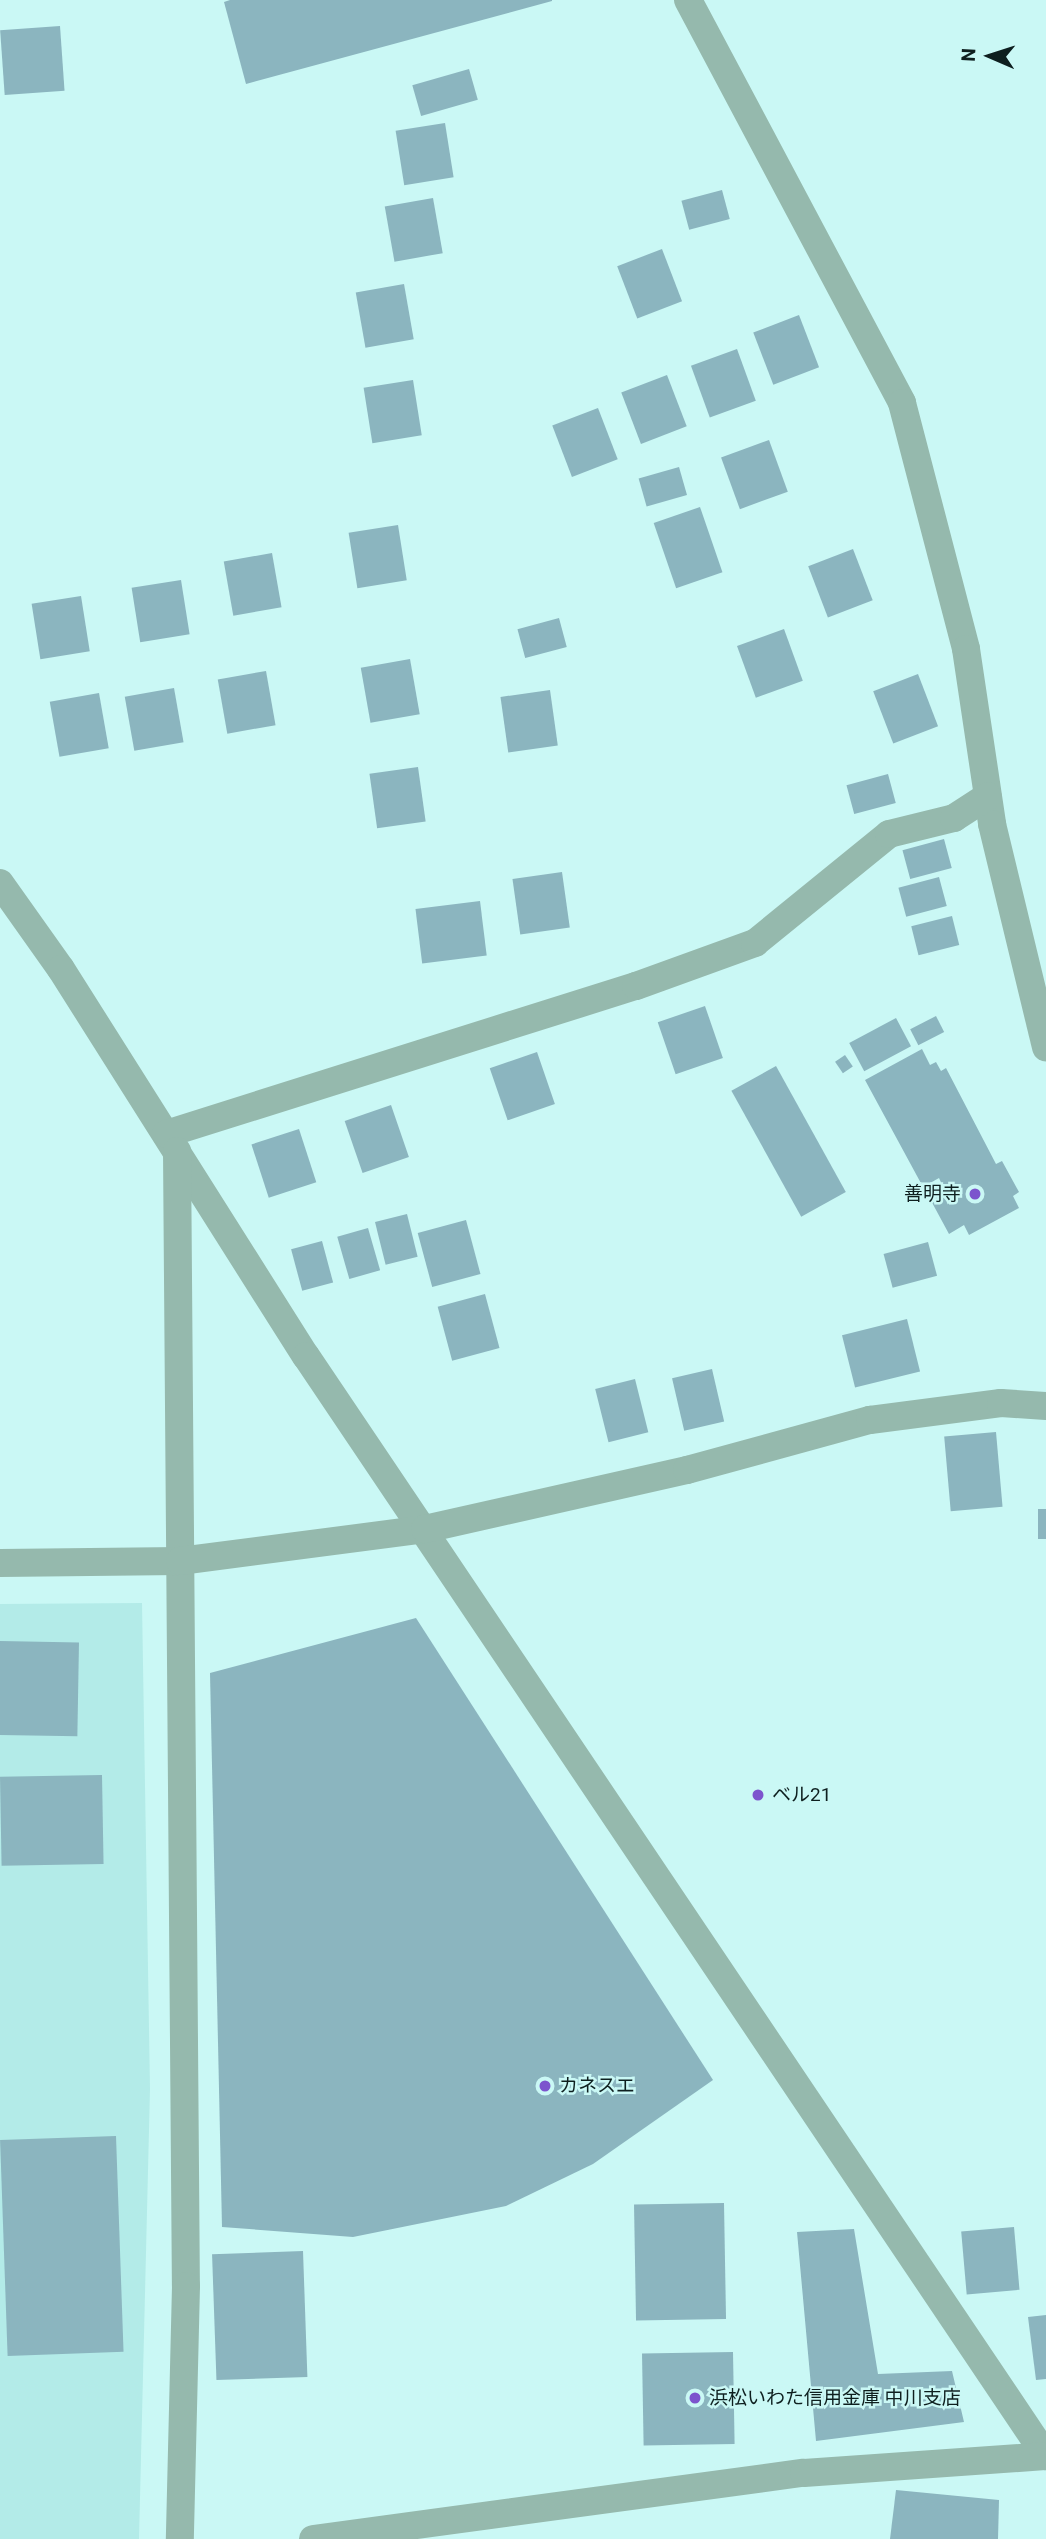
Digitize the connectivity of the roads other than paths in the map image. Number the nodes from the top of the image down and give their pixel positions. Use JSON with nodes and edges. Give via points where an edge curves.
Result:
{"nodes":[{"id":1,"x":688,"y":0,"type":"edge"},
{"id":2,"x":988,"y":796,"type":"junction"},
{"id":3,"x":0,"y":883,"type":"edge"},
{"id":4,"x":1046,"y":1048,"type":"edge"},
{"id":5,"x":171,"y":1143,"type":"junction"},
{"id":6,"x":1046,"y":1406,"type":"edge"},
{"id":7,"x":425,"y":1529,"type":"junction"},
{"id":8,"x":180,"y":1561,"type":"junction"},
{"id":9,"x":0,"y":1563,"type":"edge"},
{"id":10,"x":1046,"y":2456,"type":"edge"},
{"id":11,"x":180,"y":2539,"type":"edge"},
{"id":12,"x":313,"y":2539,"type":"edge"}],
"edges":[{"from":1,"to":2,"type":"street","via":[[902,403],[966,649]]},
{"from":2,"to":4,"type":"street"},
{"from":2,"to":5,"type":"street","via":[[954,818],[889,834],[755,943]]},
{"from":3,"to":5,"type":"street"},
{"from":5,"to":7,"type":"street","via":[[306,1356]]},
{"from":5,"to":8,"type":"street"},
{"from":6,"to":7,"type":"street","via":[[1001,1402],[870,1420],[687,1470]]},
{"from":7,"to":8,"type":"street"},
{"from":7,"to":10,"type":"street"},
{"from":8,"to":9,"type":"street"},
{"from":8,"to":11,"type":"street","via":[[186,2258]]},
{"from":10,"to":12,"type":"street","via":[[804,2473]]}]}
